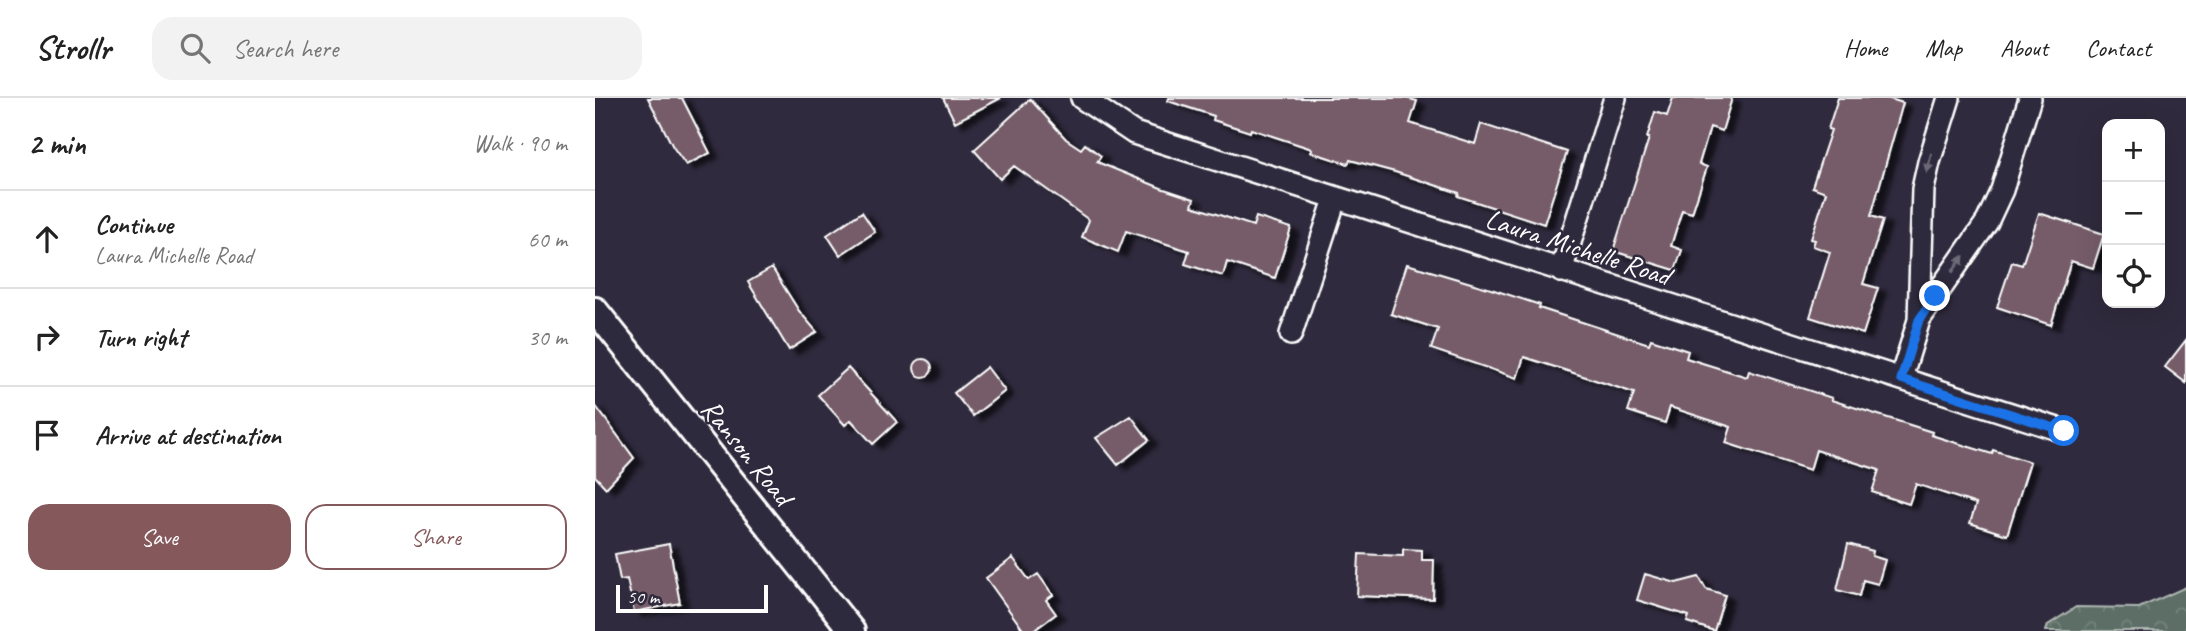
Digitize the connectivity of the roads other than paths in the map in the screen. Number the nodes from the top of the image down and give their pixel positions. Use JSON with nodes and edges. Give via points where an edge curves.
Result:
{"nodes":[{"id":1,"x":1082,"y":98,"type":"edge"},
{"id":2,"x":1615,"y":98,"type":"edge"},
{"id":3,"x":1949,"y":98,"type":"edge"},
{"id":4,"x":2030,"y":98,"type":"edge"},
{"id":5,"x":1335,"y":199,"type":"junction"},
{"id":6,"x":1561,"y":271,"type":"junction"},
{"id":7,"x":595,"y":310,"type":"edge"},
{"id":8,"x":1919,"y":320,"type":"junction"},
{"id":9,"x":1291,"y":334,"type":"dead end"},
{"id":10,"x":1901,"y":379,"type":"junction"},
{"id":11,"x":2064,"y":431,"type":"dead end"},
{"id":12,"x":852,"y":631,"type":"edge"}],
"edges":[{"from":1,"to":5,"type":"street","name":"Laura Michelle Road","via":[[1134,134]]},
{"from":2,"to":6,"type":"street"},
{"from":3,"to":8,"type":"street","one_way":true,"via":[[1923,189]]},
{"from":8,"to":4,"type":"street","one_way":true,"via":[[1987,222],[2002,190]]},
{"from":5,"to":6,"type":"street","name":"Laura Michelle Road"},
{"from":5,"to":9,"type":"street"},
{"from":6,"to":10,"type":"street","name":"Laura Michelle Road"},
{"from":7,"to":12,"type":"street","name":"Ranson Road"},
{"from":8,"to":10,"type":"street"},
{"from":10,"to":11,"type":"street","name":"Laura Michelle Road"}]}
